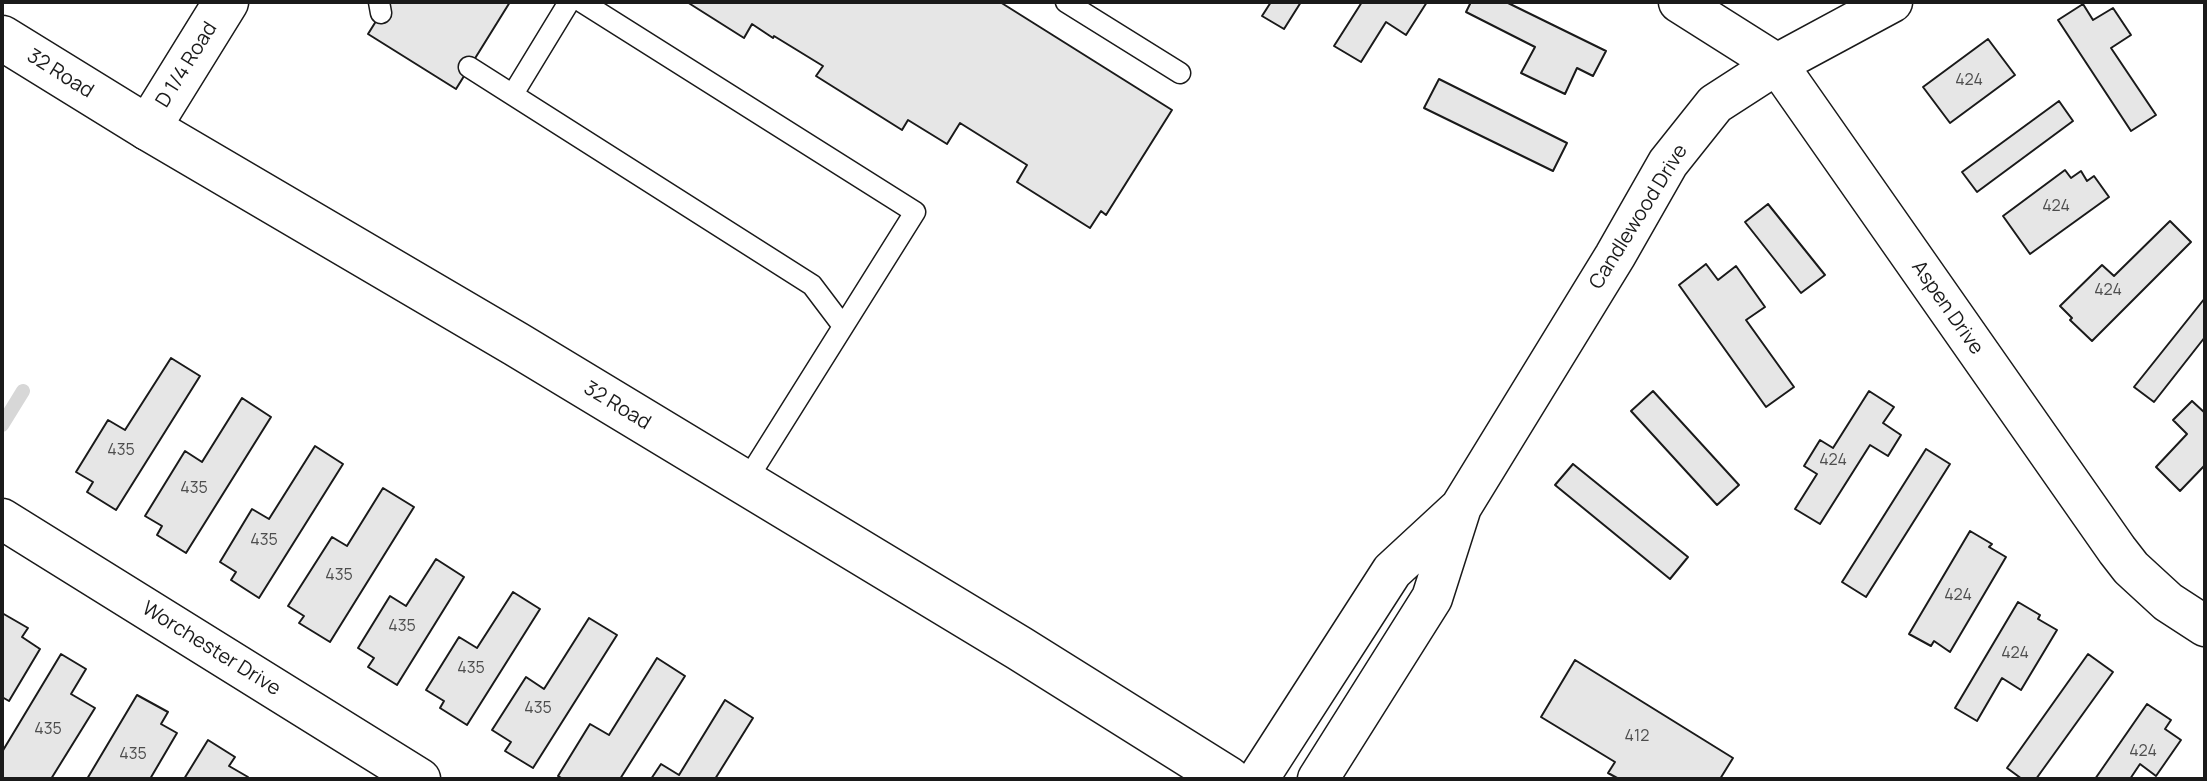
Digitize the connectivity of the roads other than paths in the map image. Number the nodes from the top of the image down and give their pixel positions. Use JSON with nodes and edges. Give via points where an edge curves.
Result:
{"nodes":[{"id":1,"x":226,"y":2,"type":"edge"},
{"id":2,"x":569,"y":2,"type":"edge"},
{"id":3,"x":582,"y":2,"type":"edge"},
{"id":4,"x":1066,"y":2,"type":"edge"},
{"id":5,"x":1679,"y":2,"type":"edge"},
{"id":6,"x":1892,"y":2,"type":"edge"},
{"id":7,"x":2,"y":38,"type":"edge"},
{"id":8,"x":1777,"y":64,"type":"junction"},
{"id":9,"x":469,"y":67,"type":"dead end"},
{"id":10,"x":1180,"y":73,"type":"dead end"},
{"id":11,"x":513,"y":94,"type":"junction"},
{"id":12,"x":148,"y":128,"type":"junction"},
{"id":13,"x":843,"y":326,"type":"junction"},
{"id":14,"x":745,"y":483,"type":"junction"},
{"id":15,"x":1461,"y":507,"type":"junction"},
{"id":16,"x":2,"y":519,"type":"edge"},
{"id":17,"x":2205,"y":626,"type":"edge"},
{"id":18,"x":420,"y":779,"type":"edge"},
{"id":19,"x":1228,"y":779,"type":"edge"},
{"id":20,"x":1258,"y":779,"type":"edge"},
{"id":21,"x":1318,"y":779,"type":"edge"}],
"edges":[{"from":1,"to":12,"type":"main road","name":"D 1/4 Road"},
{"from":2,"to":11,"type":"lane"},
{"from":3,"to":13,"type":"lane","via":[[915,212]]},
{"from":4,"to":10,"type":"lane"},
{"from":5,"to":8,"type":"street","name":"Aspen Drive"},
{"from":6,"to":8,"type":"street","name":"Candlewood Drive"},
{"from":7,"to":12,"type":"main road","name":"32 Road"},
{"from":8,"to":15,"type":"street","name":"Candlewood Drive","via":[[1715,104],[1668,163]]},
{"from":8,"to":17,"type":"street","name":"Aspen Drive","via":[[2117,550],[2168,602]]},
{"from":9,"to":11,"type":"lane"},
{"from":11,"to":13,"type":"lane","via":[[812,285]]},
{"from":12,"to":14,"type":"main road","name":"32 Road"},
{"from":13,"to":14,"type":"lane"},
{"from":14,"to":19,"type":"main road","name":"32 Road"},
{"from":15,"to":20,"type":"street","name":"Candlewood Drive","via":[[1392,571]]},
{"from":15,"to":21,"type":"street","name":"Candlewood Drive","via":[[1432,598]]},
{"from":16,"to":18,"type":"street","name":"Worchester Drive"}]}
